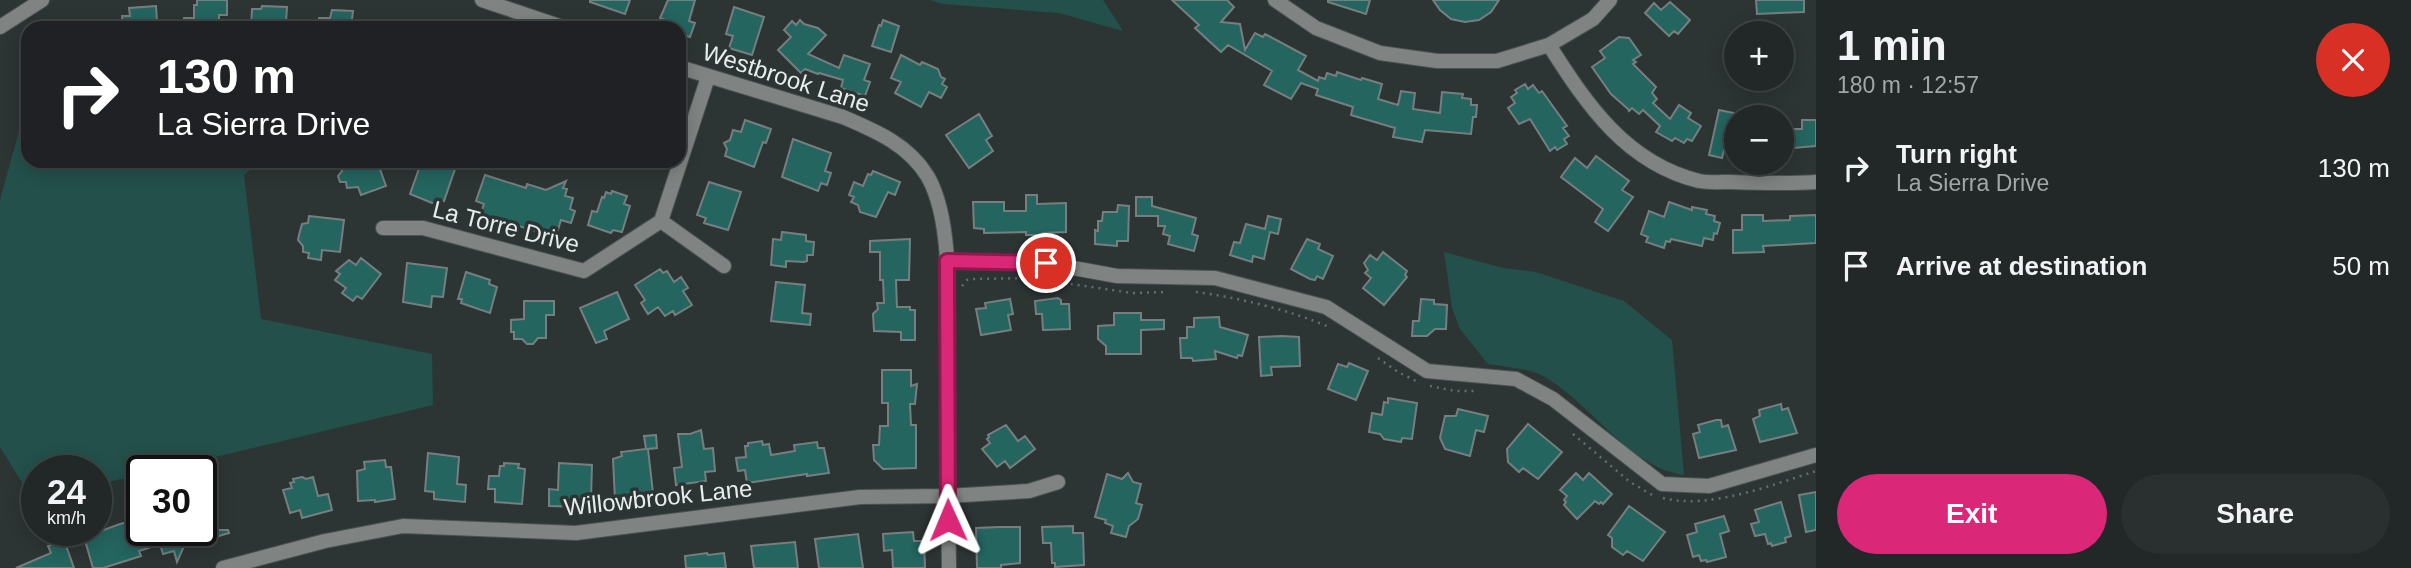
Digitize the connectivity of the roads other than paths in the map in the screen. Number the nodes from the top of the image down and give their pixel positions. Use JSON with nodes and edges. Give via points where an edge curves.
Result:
{"nodes":[{"id":1,"x":42,"y":0,"type":"edge"},
{"id":2,"x":482,"y":0,"type":"edge"},
{"id":3,"x":1275,"y":0,"type":"edge"},
{"id":4,"x":1609,"y":0,"type":"edge"},
{"id":5,"x":544,"y":21,"type":"edge"},
{"id":6,"x":0,"y":27,"type":"edge"},
{"id":7,"x":1549,"y":45,"type":"junction"},
{"id":8,"x":686,"y":69,"type":"edge"},
{"id":9,"x":708,"y":77,"type":"junction"},
{"id":10,"x":686,"y":144,"type":"edge"},
{"id":11,"x":678,"y":168,"type":"edge"},
{"id":12,"x":1816,"y":182,"type":"edge"},
{"id":13,"x":661,"y":220,"type":"junction"},
{"id":14,"x":383,"y":228,"type":"dead end"},
{"id":15,"x":947,"y":261,"type":"junction"},
{"id":16,"x":724,"y":266,"type":"dead end"},
{"id":17,"x":1816,"y":455,"type":"edge"},
{"id":18,"x":1058,"y":482,"type":"dead end"},
{"id":19,"x":948,"y":496,"type":"junction"},
{"id":20,"x":223,"y":568,"type":"edge"},
{"id":21,"x":949,"y":568,"type":"edge"}],
"edges":[{"from":1,"to":6,"type":"street"},
{"from":2,"to":5,"type":"street"},
{"from":3,"to":7,"type":"street","via":[[1316,28],[1380,53],[1437,61],[1497,61]]},
{"from":4,"to":7,"type":"street","via":[[1593,19]]},
{"from":7,"to":12,"type":"street","via":[[1581,95],[1612,131],[1652,163],[1700,181]]},
{"from":8,"to":9,"type":"street","name":"Westbrook Lane"},
{"from":9,"to":10,"type":"street"},
{"from":9,"to":15,"type":"street","name":"Westbrook Lane","via":[[843,117],[895,141],[929,178]]},
{"from":11,"to":13,"type":"street"},
{"from":13,"to":14,"type":"street","name":"La Torre Drive","via":[[584,271],[423,228]]},
{"from":13,"to":16,"type":"street"},
{"from":15,"to":17,"type":"street","via":[[1046,263],[1117,276],[1215,278],[1326,307],[1427,371],[1516,379],[1553,399],[1662,484],[1709,486]]},
{"from":15,"to":19,"type":"street","name":"Westbrook Lane"},
{"from":18,"to":19,"type":"street","name":"Willowbrook Lane","via":[[1029,491]]},
{"from":19,"to":20,"type":"street","name":"Willowbrook Lane","via":[[860,497],[576,533],[403,526]]},
{"from":19,"to":21,"type":"street","name":"Westbrook Lane"}]}
